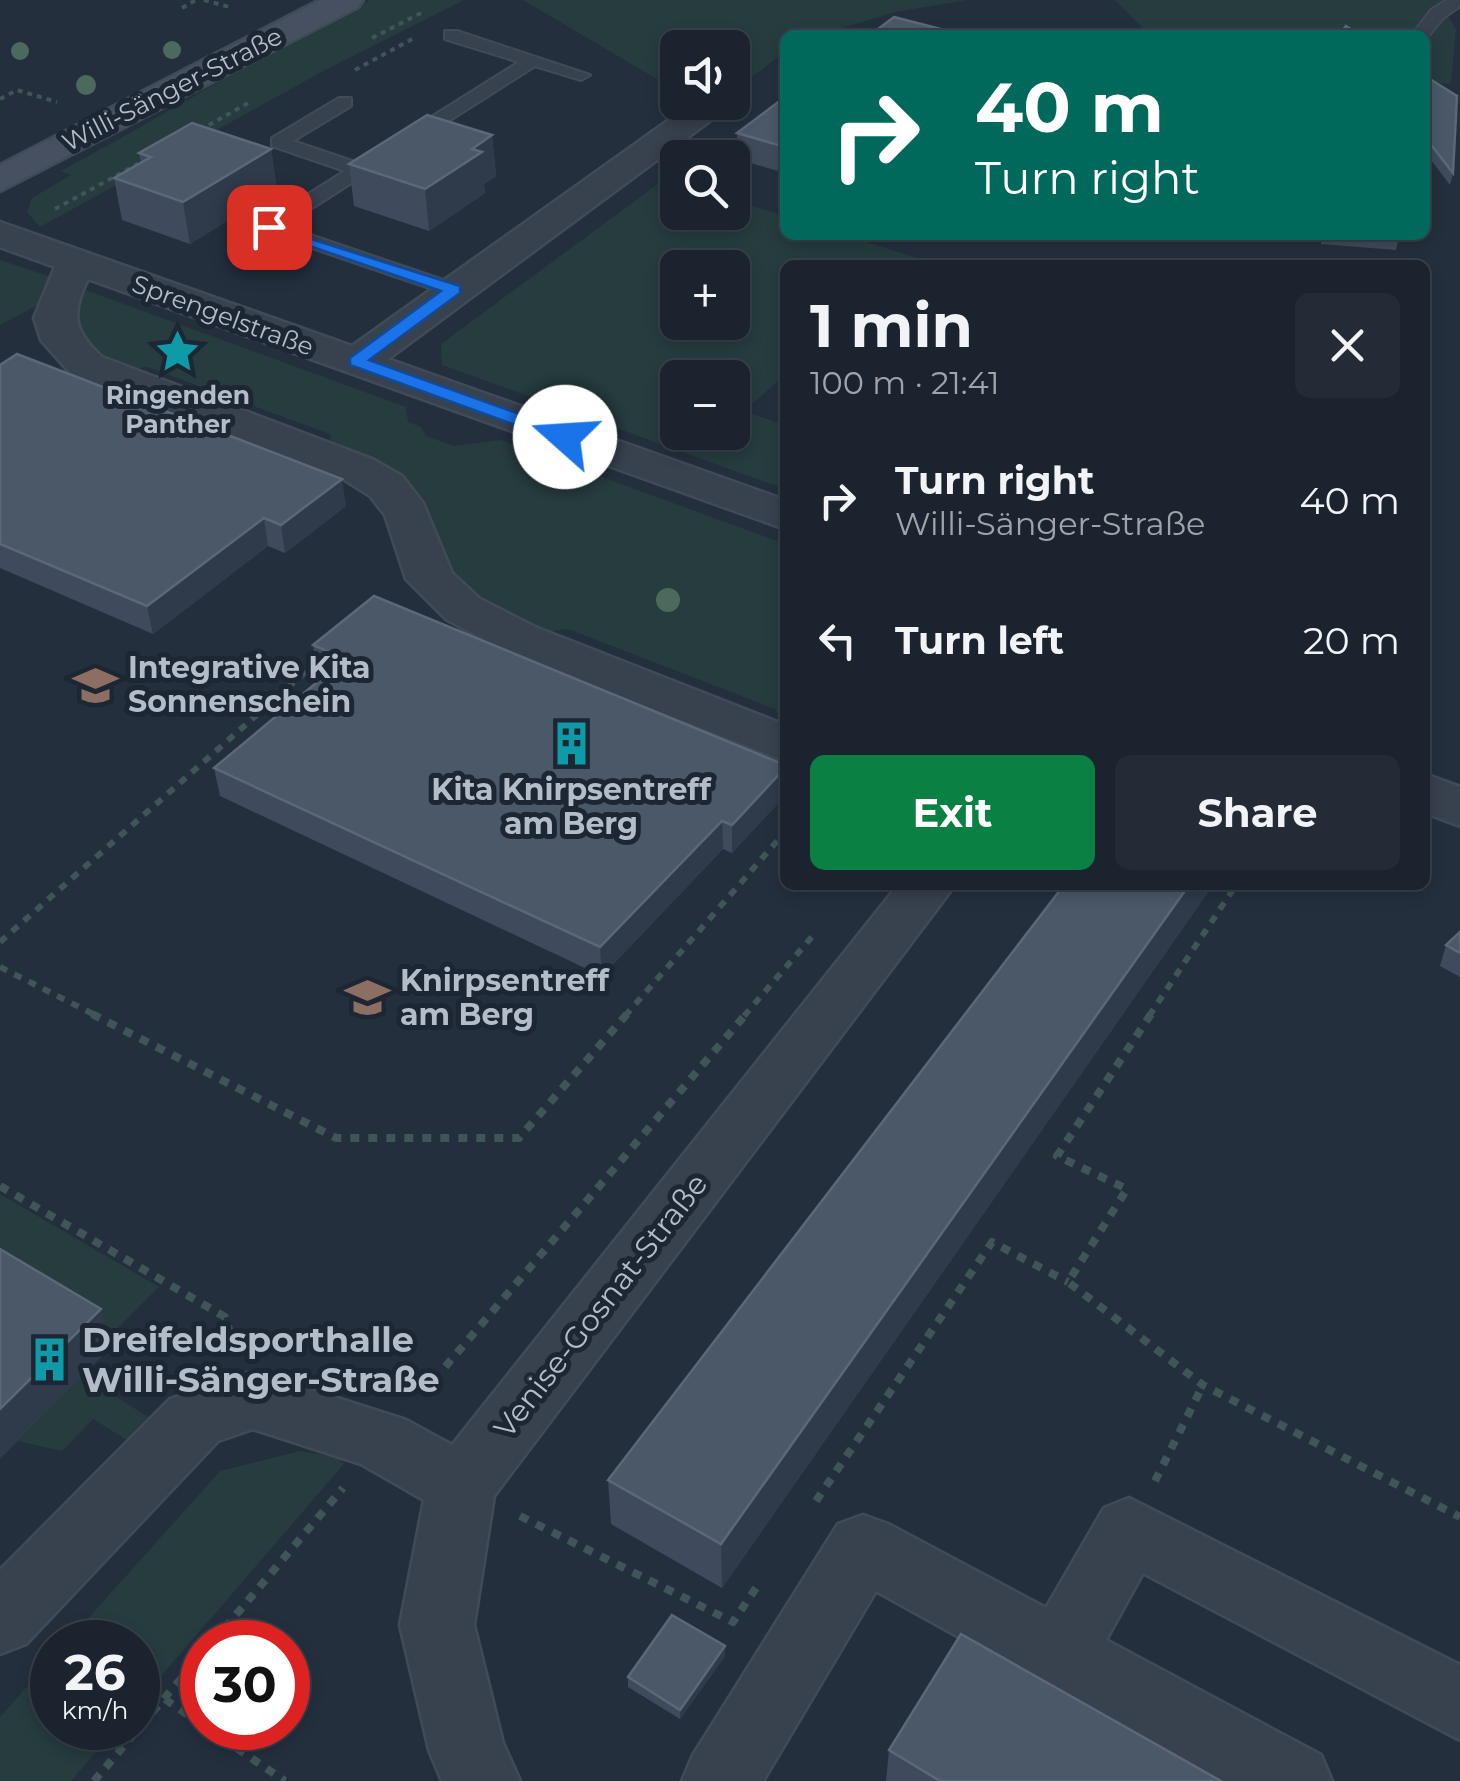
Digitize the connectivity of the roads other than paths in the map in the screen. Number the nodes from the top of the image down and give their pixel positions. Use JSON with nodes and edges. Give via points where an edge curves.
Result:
{"nodes":[{"id":1,"x":346,"y":0,"type":"edge"},
{"id":2,"x":1458,"y":0,"type":"edge"},
{"id":3,"x":1424,"y":30,"type":"edge"},
{"id":4,"x":451,"y":35,"type":"road end"},
{"id":5,"x":532,"y":61,"type":"junction"},
{"id":6,"x":581,"y":75,"type":"dead end"},
{"id":7,"x":345,"y":102,"type":"road end"},
{"id":8,"x":692,"y":120,"type":"edge"},
{"id":9,"x":360,"y":170,"type":"junction"},
{"id":10,"x":0,"y":180,"type":"edge"},
{"id":11,"x":3,"y":235,"type":"edge"},
{"id":12,"x":78,"y":263,"type":"junction"},
{"id":13,"x":454,"y":290,"type":"junction"},
{"id":14,"x":356,"y":362,"type":"junction"},
{"id":15,"x":780,"y":513,"type":"edge"},
{"id":16,"x":780,"y":742,"type":"edge"},
{"id":17,"x":1430,"y":794,"type":"edge"},
{"id":18,"x":1460,"y":808,"type":"edge"},
{"id":19,"x":924,"y":890,"type":"edge"},
{"id":20,"x":461,"y":1486,"type":"junction"},
{"id":21,"x":0,"y":1620,"type":"edge"},
{"id":22,"x":1059,"y":1654,"type":"junction"},
{"id":23,"x":1460,"y":1704,"type":"edge"},
{"id":24,"x":482,"y":1781,"type":"edge"},
{"id":25,"x":720,"y":1781,"type":"edge"},
{"id":26,"x":1294,"y":1781,"type":"edge"}],
"edges":[{"from":1,"to":10,"type":"main road","name":"Willi-Sänger-Straße"},
{"from":2,"to":3,"type":"lane"},
{"from":4,"to":5,"type":"lane"},
{"from":5,"to":6,"type":"lane"},
{"from":5,"to":9,"type":"lane"},
{"from":7,"to":9,"type":"lane","via":[[278,142]]},
{"from":8,"to":13,"type":"street"},
{"from":9,"to":13,"type":"lane","via":[[269,227]]},
{"from":11,"to":12,"type":"street","name":"Sprengelstraße"},
{"from":12,"to":14,"type":"street","name":"Sprengelstraße"},
{"from":12,"to":16,"type":"street","via":[[56,300],[53,326],[59,342],[86,366],[356,468],[386,486],[407,513],[430,579],[463,610]]},
{"from":13,"to":14,"type":"street"},
{"from":14,"to":15,"type":"street","name":"Sprengelstraße"},
{"from":17,"to":18,"type":"street"},
{"from":19,"to":20,"type":"street","name":"Venise-Gosnat-Straße"},
{"from":20,"to":21,"type":"street","via":[[382,1441],[253,1400],[194,1420]]},
{"from":20,"to":24,"type":"street","name":"Venise-Gosnat-Straße","via":[[437,1625],[467,1750]]},
{"from":22,"to":23,"type":"street","via":[[1129,1530]]},
{"from":22,"to":25,"type":"street","via":[[863,1547]]},
{"from":22,"to":26,"type":"street"}]}
